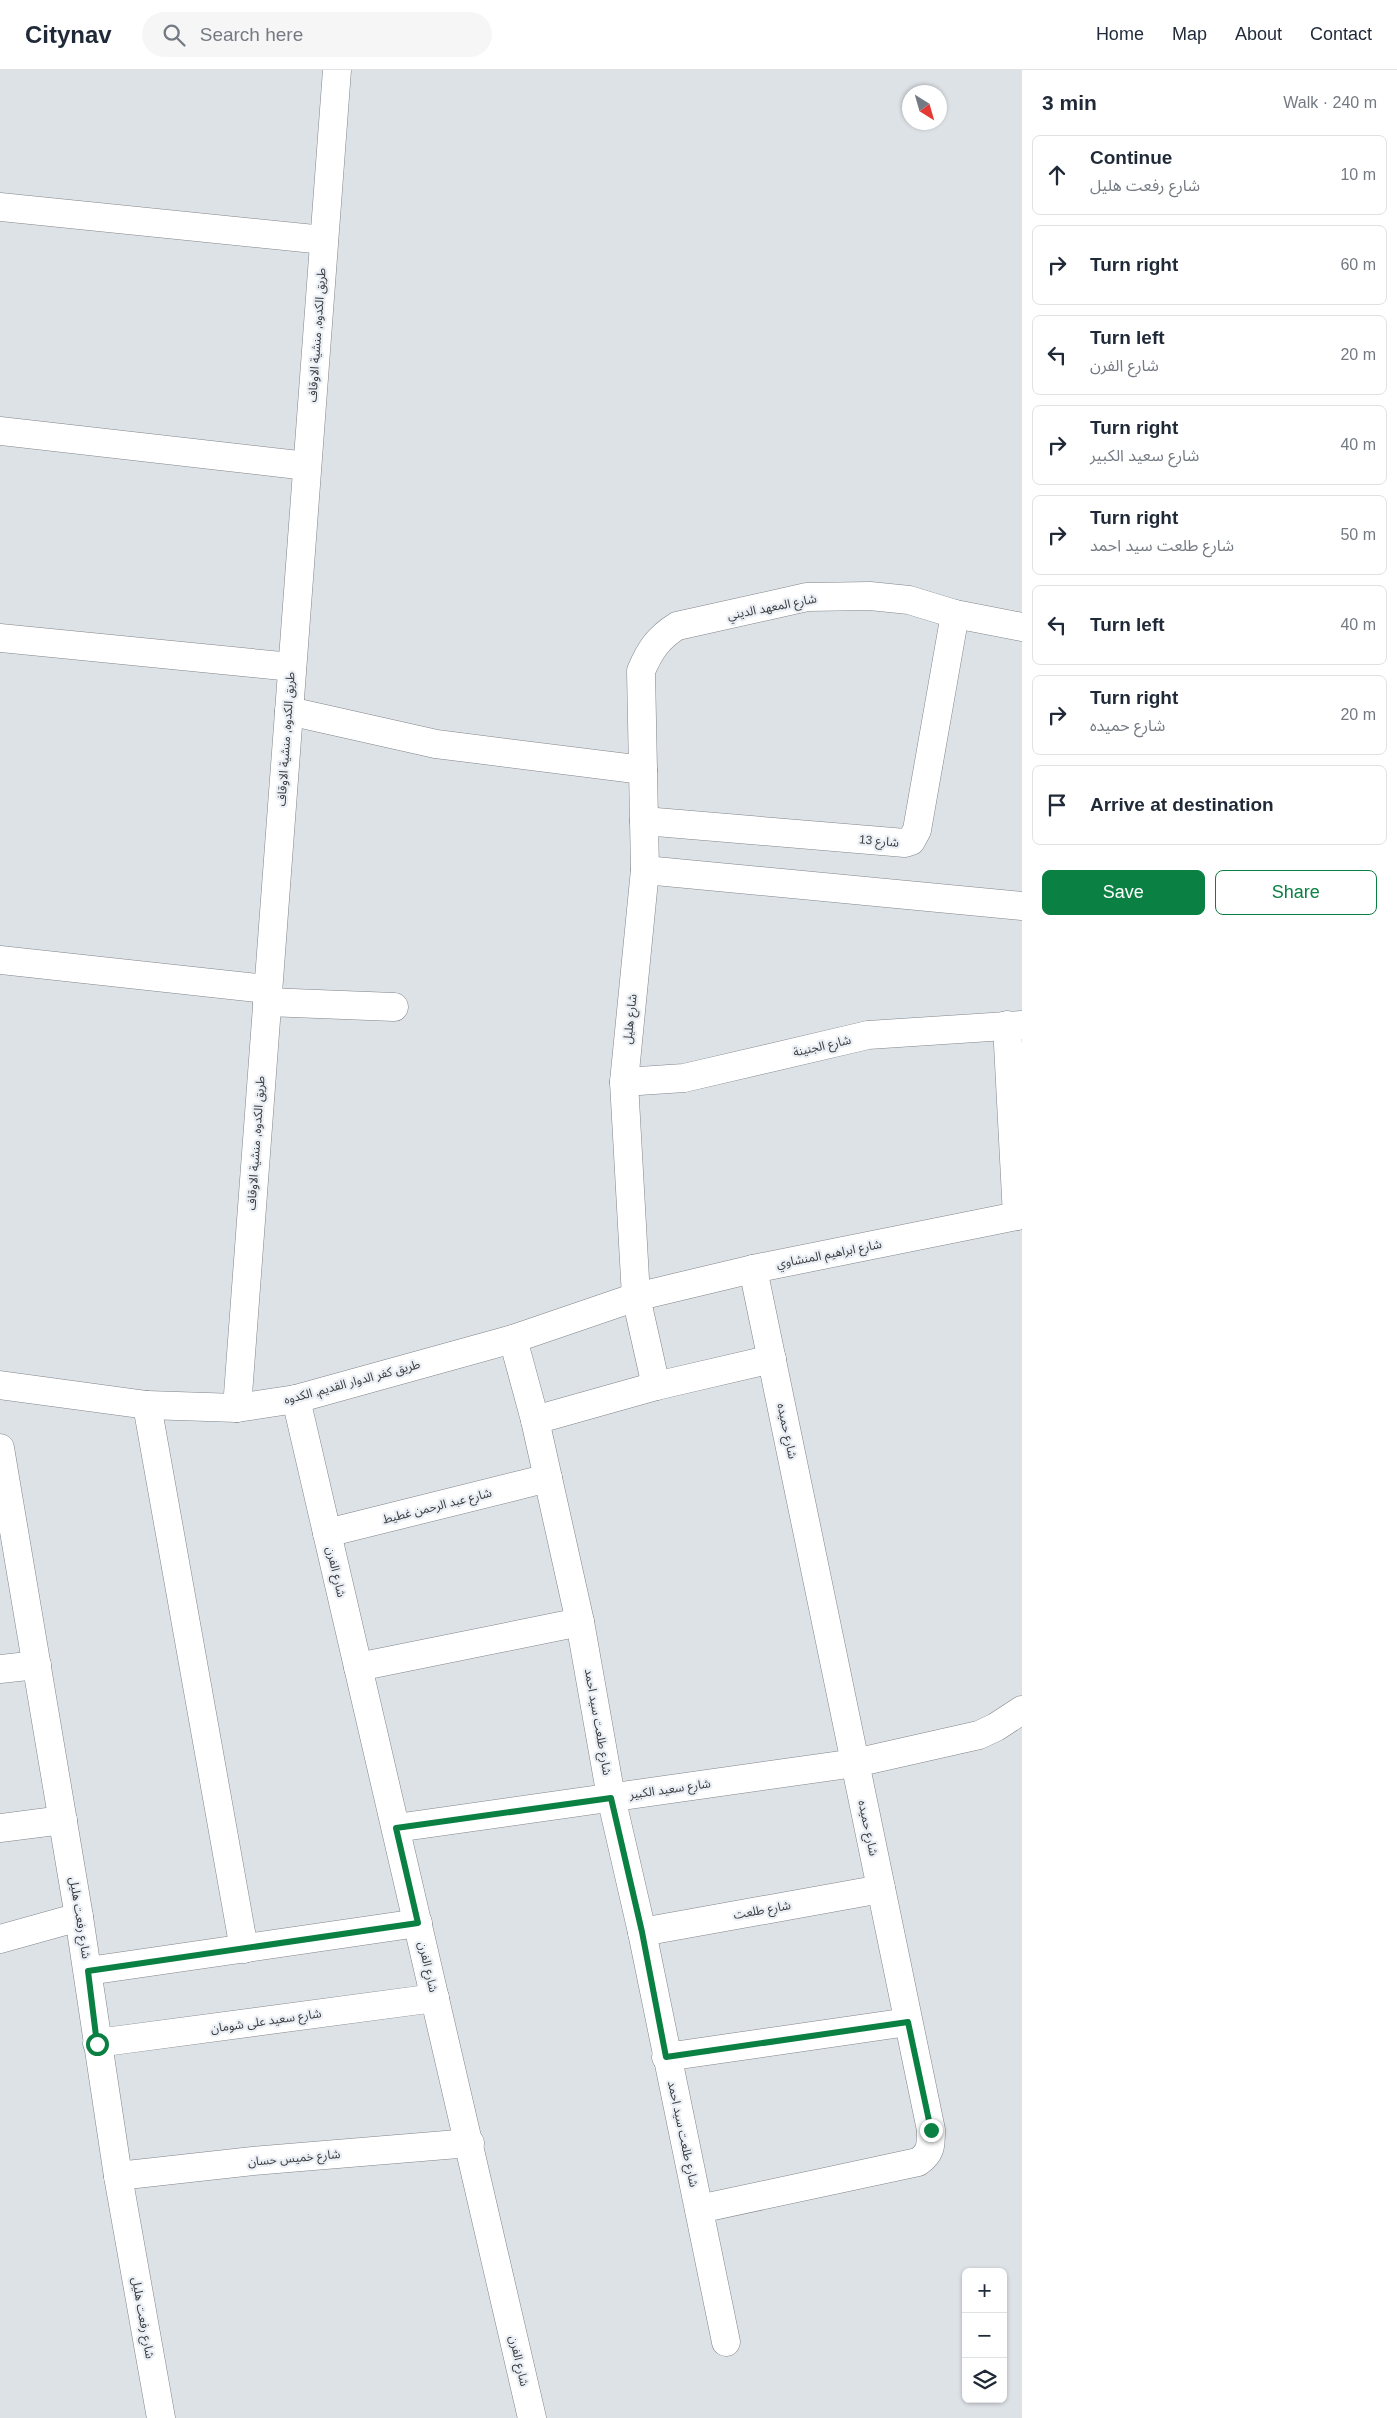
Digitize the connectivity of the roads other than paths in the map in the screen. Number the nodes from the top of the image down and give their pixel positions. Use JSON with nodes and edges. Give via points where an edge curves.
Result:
{"nodes":[{"id":1,"x":337,"y":70,"type":"edge"},
{"id":2,"x":0,"y":207,"type":"edge"},
{"id":3,"x":324,"y":240,"type":"junction"},
{"id":4,"x":0,"y":431,"type":"edge"},
{"id":5,"x":307,"y":466,"type":"junction"},
{"id":6,"x":955,"y":614,"type":"junction"},
{"id":7,"x":1022,"y":628,"type":"edge"},
{"id":8,"x":0,"y":638,"type":"edge"},
{"id":9,"x":650,"y":651,"type":"joint"},
{"id":10,"x":292,"y":667,"type":"junction"},
{"id":11,"x":289,"y":710,"type":"junction"},
{"id":12,"x":643,"y":770,"type":"junction"},
{"id":13,"x":644,"y":821,"type":"junction"},
{"id":14,"x":645,"y":870,"type":"junction"},
{"id":15,"x":1022,"y":906,"type":"edge"},
{"id":16,"x":0,"y":960,"type":"edge"},
{"id":17,"x":267,"y":995,"type":"junction"},
{"id":18,"x":394,"y":1007,"type":"dead end"},
{"id":19,"x":1015,"y":1025,"type":"edge"},
{"id":20,"x":624,"y":1082,"type":"junction"},
{"id":21,"x":1019,"y":1216,"type":"edge"},
{"id":22,"x":753,"y":1269,"type":"junction"},
{"id":23,"x":636,"y":1297,"type":"junction"},
{"id":24,"x":513,"y":1339,"type":"junction"},
{"id":25,"x":772,"y":1359,"type":"junction"},
{"id":26,"x":0,"y":1385,"type":"edge"},
{"id":27,"x":656,"y":1386,"type":"junction"},
{"id":28,"x":296,"y":1399,"type":"junction"},
{"id":29,"x":147,"y":1405,"type":"junction"},
{"id":30,"x":237,"y":1408,"type":"junction"},
{"id":31,"x":535,"y":1420,"type":"junction"},
{"id":32,"x":0,"y":1448,"type":"edge"},
{"id":33,"x":548,"y":1478,"type":"junction"},
{"id":34,"x":327,"y":1534,"type":"junction"},
{"id":35,"x":580,"y":1622,"type":"junction"},
{"id":36,"x":37,"y":1665,"type":"junction"},
{"id":37,"x":358,"y":1667,"type":"junction"},
{"id":38,"x":0,"y":1669,"type":"edge"},
{"id":39,"x":1022,"y":1710,"type":"edge"},
{"id":40,"x":855,"y":1763,"type":"junction"},
{"id":41,"x":611,"y":1798,"type":"junction"},
{"id":42,"x":63,"y":1820,"type":"junction"},
{"id":43,"x":0,"y":1828,"type":"edge"},
{"id":44,"x":396,"y":1828,"type":"junction"},
{"id":45,"x":881,"y":1889,"type":"junction"},
{"id":46,"x":80,"y":1916,"type":"junction"},
{"id":47,"x":418,"y":1923,"type":"junction"},
{"id":48,"x":642,"y":1932,"type":"junction"},
{"id":49,"x":0,"y":1939,"type":"edge"},
{"id":50,"x":244,"y":1949,"type":"junction"},
{"id":51,"x":88,"y":1971,"type":"junction"},
{"id":52,"x":436,"y":1998,"type":"junction"},
{"id":53,"x":908,"y":2022,"type":"junction"},
{"id":54,"x":97,"y":2044,"type":"junction"},
{"id":55,"x":666,"y":2057,"type":"junction"},
{"id":56,"x":470,"y":2143,"type":"junction"},
{"id":57,"x":118,"y":2176,"type":"junction"},
{"id":58,"x":699,"y":2209,"type":"junction"},
{"id":59,"x":726,"y":2342,"type":"dead end"},
{"id":60,"x":161,"y":2418,"type":"edge"},
{"id":61,"x":532,"y":2418,"type":"edge"}],
"edges":[{"from":1,"to":3,"type":"street","name":"طريق الكدوه, منشية الاوقاف"},
{"from":2,"to":3,"type":"street"},
{"from":3,"to":5,"type":"street","name":"طريق الكدوه, منشية الاوقاف"},
{"from":4,"to":5,"type":"street"},
{"from":5,"to":10,"type":"street","name":"طريق الكدوه, منشية الاوقاف"},
{"from":6,"to":7,"type":"street","name":"شارع المعهد الديني"},
{"from":6,"to":9,"type":"street","name":"شارع المعهد الديني","via":[[909,600],[870,596],[807,597],[677,626],[661,636]]},
{"from":6,"to":13,"type":"street","name":"شارع 13","via":[[916,835],[911,841]]},
{"from":8,"to":10,"type":"street"},
{"from":9,"to":12,"type":"street","name":"شارع هليل","via":[[641,671]]},
{"from":10,"to":11,"type":"street","name":"طريق الكدوه, منشية الاوقاف"},
{"from":11,"to":12,"type":"street","via":[[436,744]]},
{"from":11,"to":17,"type":"street","name":"طريق الكدوه, منشية الاوقاف"},
{"from":12,"to":13,"type":"street","name":"شارع هليل"},
{"from":13,"to":14,"type":"street","name":"شارع هليل"},
{"from":14,"to":15,"type":"street"},
{"from":14,"to":20,"type":"street","name":"شارع هليل"},
{"from":16,"to":17,"type":"street"},
{"from":17,"to":18,"type":"street"},
{"from":17,"to":30,"type":"street","name":"طريق الكدوه, منشية الاوقاف"},
{"from":19,"to":20,"type":"street","name":"شارع الجنينة","via":[[868,1035],[684,1078]]},
{"from":19,"to":21,"type":"street"},
{"from":20,"to":23,"type":"street","name":"شارع هليل"},
{"from":21,"to":22,"type":"street","name":"شارع ابراهيم المنشاوي"},
{"from":22,"to":23,"type":"street","name":"شارع ابراهيم المنشاوي"},
{"from":22,"to":25,"type":"street","name":"شارع حميده"},
{"from":23,"to":24,"type":"street","name":"طريق كفر الدوار القديم, الكدوه"},
{"from":23,"to":27,"type":"street","name":"شارع هليل"},
{"from":24,"to":28,"type":"street","name":"طريق كفر الدوار القديم, الكدوه"},
{"from":24,"to":31,"type":"street","name":"شارع طلعت سيد احمد"},
{"from":25,"to":27,"type":"street"},
{"from":25,"to":40,"type":"street","name":"شارع حميده"},
{"from":26,"to":29,"type":"street","name":"طريق كفر الدوار القديم, الكدوه"},
{"from":27,"to":31,"type":"street"},
{"from":28,"to":30,"type":"street","name":"طريق كفر الدوار القديم, الكدوه"},
{"from":28,"to":34,"type":"street","name":"شارع الفرن"},
{"from":29,"to":30,"type":"street","name":"طريق كفر الدوار القديم, الكدوه"},
{"from":29,"to":50,"type":"street"},
{"from":31,"to":33,"type":"street","name":"شارع طلعت سيد احمد"},
{"from":32,"to":36,"type":"street","name":"شارع رفعت هليل"},
{"from":33,"to":34,"type":"street","name":"شارع عبد الرحمن غطيط"},
{"from":33,"to":35,"type":"street","name":"شارع طلعت سيد احمد"},
{"from":34,"to":37,"type":"street","name":"شارع الفرن"},
{"from":35,"to":37,"type":"street"},
{"from":35,"to":41,"type":"street","name":"شارع طلعت سيد احمد"},
{"from":36,"to":38,"type":"street"},
{"from":36,"to":42,"type":"street","name":"شارع رفعت هليل"},
{"from":37,"to":44,"type":"street","name":"شارع الفرن"},
{"from":39,"to":40,"type":"street","name":"شارع سعيد الكبير","via":[[979,1735]]},
{"from":40,"to":41,"type":"street","name":"شارع سعيد الكبير"},
{"from":40,"to":45,"type":"street","name":"شارع حميده"},
{"from":41,"to":44,"type":"street","name":"شارع سعيد الكبير"},
{"from":41,"to":48,"type":"street","name":"شارع طلعت سيد احمد"},
{"from":42,"to":43,"type":"street"},
{"from":42,"to":46,"type":"street","name":"شارع رفعت هليل"},
{"from":44,"to":47,"type":"street","name":"شارع الفرن"},
{"from":45,"to":48,"type":"street","name":"شارع طلعت"},
{"from":45,"to":53,"type":"street","name":"شارع حميده"},
{"from":46,"to":49,"type":"street"},
{"from":46,"to":51,"type":"street","name":"شارع رفعت هليل"},
{"from":47,"to":50,"type":"street"},
{"from":47,"to":52,"type":"street","name":"شارع الفرن"},
{"from":48,"to":55,"type":"street","name":"شارع طلعت سيد احمد"},
{"from":50,"to":51,"type":"street"},
{"from":51,"to":54,"type":"street","name":"شارع رفعت هليل"},
{"from":52,"to":54,"type":"street","name":"شارع سعيد على شومان"},
{"from":52,"to":56,"type":"street","name":"شارع الفرن"},
{"from":53,"to":55,"type":"street"},
{"from":53,"to":58,"type":"street","name":"شارع حميده","via":[[931,2130],[931,2147],[927,2156],[918,2162]]},
{"from":54,"to":57,"type":"street","name":"شارع رفعت هليل"},
{"from":55,"to":58,"type":"street","name":"شارع طلعت سيد احمد"},
{"from":56,"to":57,"type":"street","name":"شارع خميس حسان"},
{"from":56,"to":61,"type":"street","name":"شارع الفرن"},
{"from":57,"to":60,"type":"street","name":"شارع رفعت هليل"},
{"from":58,"to":59,"type":"street","name":"شارع طلعت سيد احمد"}]}
